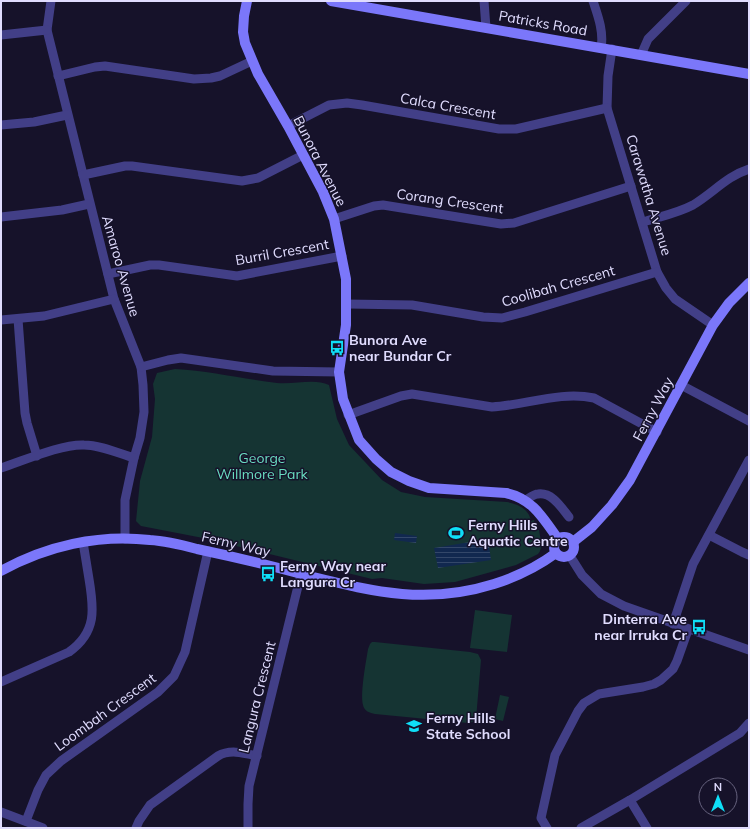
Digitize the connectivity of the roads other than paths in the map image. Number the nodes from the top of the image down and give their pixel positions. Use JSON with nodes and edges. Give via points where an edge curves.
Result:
{"nodes":[{"id":1,"x":51,"y":1,"type":"edge"},
{"id":2,"x":248,"y":1,"type":"edge"},
{"id":3,"x":333,"y":1,"type":"edge"},
{"id":4,"x":484,"y":1,"type":"edge"},
{"id":5,"x":593,"y":1,"type":"edge"},
{"id":6,"x":686,"y":1,"type":"edge"},
{"id":7,"x":486,"y":28,"type":"junction"},
{"id":8,"x":47,"y":30,"type":"junction"},
{"id":9,"x":1,"y":35,"type":"edge"},
{"id":10,"x":601,"y":48,"type":"junction"},
{"id":11,"x":612,"y":49,"type":"junction"},
{"id":12,"x":641,"y":55,"type":"junction"},
{"id":13,"x":252,"y":61,"type":"junction"},
{"id":14,"x":749,"y":74,"type":"edge"},
{"id":15,"x":58,"y":76,"type":"junction"},
{"id":16,"x":607,"y":108,"type":"junction"},
{"id":17,"x":67,"y":115,"type":"junction"},
{"id":18,"x":1,"y":125,"type":"edge"},
{"id":19,"x":288,"y":126,"type":"junction"},
{"id":20,"x":303,"y":155,"type":"junction"},
{"id":21,"x":749,"y":169,"type":"edge"},
{"id":22,"x":83,"y":175,"type":"junction"},
{"id":23,"x":631,"y":186,"type":"junction"},
{"id":24,"x":89,"y":204,"type":"junction"},
{"id":25,"x":1,"y":217,"type":"edge"},
{"id":26,"x":334,"y":219,"type":"junction"},
{"id":27,"x":643,"y":222,"type":"junction"},
{"id":28,"x":342,"y":256,"type":"junction"},
{"id":29,"x":657,"y":272,"type":"junction"},
{"id":30,"x":108,"y":274,"type":"junction"},
{"id":31,"x":749,"y":283,"type":"edge"},
{"id":32,"x":114,"y":299,"type":"junction"},
{"id":33,"x":347,"y":304,"type":"junction"},
{"id":34,"x":18,"y":319,"type":"junction"},
{"id":35,"x":1,"y":320,"type":"edge"},
{"id":36,"x":713,"y":326,"type":"junction"},
{"id":37,"x":140,"y":367,"type":"junction"},
{"id":38,"x":339,"y":372,"type":"junction"},
{"id":39,"x":681,"y":385,"type":"junction"},
{"id":40,"x":348,"y":415,"type":"junction"},
{"id":41,"x":749,"y":421,"type":"edge"},
{"id":42,"x":657,"y":432,"type":"junction"},
{"id":43,"x":37,"y":456,"type":"junction"},
{"id":44,"x":134,"y":458,"type":"junction"},
{"id":45,"x":749,"y":460,"type":"edge"},
{"id":46,"x":1,"y":468,"type":"edge"},
{"id":47,"x":526,"y":500,"type":"junction"},
{"id":48,"x":568,"y":517,"type":"dead end"},
{"id":49,"x":709,"y":535,"type":"junction"},
{"id":50,"x":125,"y":538,"type":"junction"},
{"id":51,"x":558,"y":539,"type":"junction"},
{"id":52,"x":83,"y":542,"type":"junction"},
{"id":53,"x":573,"y":542,"type":"junction"},
{"id":54,"x":208,"y":551,"type":"junction"},
{"id":55,"x":556,"y":553,"type":"junction"},
{"id":56,"x":749,"y":555,"type":"edge"},
{"id":57,"x":570,"y":556,"type":"junction"},
{"id":58,"x":1,"y":572,"type":"edge"},
{"id":59,"x":300,"y":574,"type":"junction"},
{"id":60,"x":673,"y":624,"type":"junction"},
{"id":61,"x":688,"y":630,"type":"junction"},
{"id":62,"x":749,"y":650,"type":"edge"},
{"id":63,"x":1,"y":682,"type":"edge"},
{"id":64,"x":749,"y":723,"type":"edge"},
{"id":65,"x":257,"y":756,"type":"junction"},
{"id":66,"x":630,"y":800,"type":"junction"},
{"id":67,"x":1,"y":812,"type":"edge"},
{"id":68,"x":26,"y":822,"type":"junction"},
{"id":69,"x":43,"y":828,"type":"edge"},
{"id":70,"x":136,"y":828,"type":"edge"},
{"id":71,"x":248,"y":828,"type":"edge"},
{"id":72,"x":547,"y":828,"type":"edge"},
{"id":73,"x":580,"y":828,"type":"edge"},
{"id":74,"x":647,"y":828,"type":"edge"}],
"edges":[{"from":1,"to":8,"type":"street","name":"Amaroo Avenue"},
{"from":2,"to":13,"type":"street","name":"Bunora Avenue","via":[[243,32]]},
{"from":3,"to":7,"type":"street","name":"Patricks Road"},
{"from":4,"to":7,"type":"street"},
{"from":5,"to":10,"type":"street","via":[[602,32]]},
{"from":6,"to":12,"type":"street","via":[[648,39]]},
{"from":7,"to":10,"type":"street","name":"Patricks Road"},
{"from":8,"to":9,"type":"street"},
{"from":8,"to":15,"type":"street","name":"Amaroo Avenue"},
{"from":10,"to":11,"type":"street","name":"Patricks Road"},
{"from":11,"to":12,"type":"street","name":"Patricks Road"},
{"from":11,"to":16,"type":"street","name":"Carawatha Avenue"},
{"from":12,"to":14,"type":"street","name":"Patricks Road"},
{"from":13,"to":15,"type":"street","via":[[211,78],[194,79],[105,66]]},
{"from":13,"to":19,"type":"street","name":"Bunora Avenue"},
{"from":15,"to":17,"type":"street","name":"Amaroo Avenue"},
{"from":16,"to":19,"type":"street","name":"Calca Crescent","via":[[516,129],[499,129],[347,103],[329,105]]},
{"from":16,"to":23,"type":"street","name":"Carawatha Avenue"},
{"from":17,"to":18,"type":"street"},
{"from":17,"to":22,"type":"street","name":"Amaroo Avenue"},
{"from":19,"to":20,"type":"street","name":"Bunora Avenue"},
{"from":20,"to":22,"type":"street","via":[[258,178],[242,181],[132,166]]},
{"from":20,"to":26,"type":"street","name":"Bunora Avenue"},
{"from":21,"to":27,"type":"street","via":[[728,179],[688,208]]},
{"from":22,"to":24,"type":"street","name":"Amaroo Avenue"},
{"from":23,"to":26,"type":"street","name":"Corang Crescent","via":[[514,223],[487,223],[383,205]]},
{"from":23,"to":27,"type":"street","name":"Carawatha Avenue"},
{"from":24,"to":25,"type":"street"},
{"from":24,"to":30,"type":"street","name":"Amaroo Avenue"},
{"from":26,"to":28,"type":"street","name":"Bunora Avenue"},
{"from":27,"to":29,"type":"street","name":"Carawatha Avenue"},
{"from":28,"to":30,"type":"street","name":"Burril Crescent","via":[[237,276],[154,265]]},
{"from":28,"to":33,"type":"street","name":"Bunora Avenue"},
{"from":29,"to":33,"type":"street","name":"Coolibah Crescent","via":[[502,318],[483,318],[412,305]]},
{"from":29,"to":36,"type":"street","name":"Carawatha Avenue","via":[[675,299]]},
{"from":30,"to":32,"type":"street","name":"Amaroo Avenue"},
{"from":31,"to":36,"type":"street","name":"Ferny Way"},
{"from":32,"to":34,"type":"street","via":[[44,316]]},
{"from":32,"to":37,"type":"street","name":"Amaroo Avenue"},
{"from":33,"to":38,"type":"street","name":"Bunora Avenue"},
{"from":34,"to":35,"type":"street"},
{"from":34,"to":43,"type":"street","via":[[25,413]]},
{"from":36,"to":39,"type":"street","name":"Ferny Way"},
{"from":37,"to":38,"type":"street","via":[[181,358],[273,372]]},
{"from":37,"to":44,"type":"street","name":"Amaroo Avenue","via":[[144,412]]},
{"from":38,"to":40,"type":"street","name":"Bunora Avenue"},
{"from":39,"to":41,"type":"street"},
{"from":39,"to":42,"type":"street","name":"Ferny Way"},
{"from":40,"to":42,"type":"street","via":[[412,394],[492,407],[565,396],[584,396],[594,398]]},
{"from":40,"to":47,"type":"street","name":"Bunora Avenue","via":[[359,440],[391,472],[409,481],[429,488],[506,493]]},
{"from":42,"to":53,"type":"street","name":"Ferny Way","via":[[630,480],[612,505],[592,527]]},
{"from":43,"to":44,"type":"street","via":[[69,446],[84,445]]},
{"from":43,"to":46,"type":"street"},
{"from":44,"to":50,"type":"street","name":"Amaroo Avenue","via":[[125,500]]},
{"from":45,"to":49,"type":"street"},
{"from":47,"to":48,"type":"street","via":[[537,494],[547,495]]},
{"from":47,"to":51,"type":"street","name":"Bunora Avenue","via":[[535,507]]},
{"from":49,"to":56,"type":"street"},
{"from":49,"to":60,"type":"street","via":[[692,564]]},
{"from":50,"to":52,"type":"street","name":"Ferny Way"},
{"from":50,"to":54,"type":"street","name":"Ferny Way"},
{"from":51,"to":53,"type":"street","via":[[567,538]]},
{"from":51,"to":55,"type":"street","via":[[554,546]]},
{"from":52,"to":58,"type":"street","name":"Ferny Way","via":[[35,555]]},
{"from":52,"to":63,"type":"street","via":[[93,612],[87,633],[69,652]]},
{"from":53,"to":57,"type":"street","via":[[574,549]]},
{"from":54,"to":59,"type":"street","name":"Ferny Way"},
{"from":54,"to":68,"type":"street","name":"Loombah Crescent","via":[[185,652],[174,676],[158,692],[61,761],[46,775]]},
{"from":55,"to":57,"type":"street","via":[[563,557]]},
{"from":55,"to":59,"type":"street","name":"Ferny Way","via":[[513,578],[473,590],[441,595],[378,592]]},
{"from":57,"to":60,"type":"street","via":[[582,575],[601,594],[624,606]]},
{"from":59,"to":65,"type":"street","name":"Langura Crescent"},
{"from":60,"to":61,"type":"street"},
{"from":61,"to":62,"type":"street"},
{"from":61,"to":72,"type":"street","via":[[678,661],[662,680],[643,687],[599,694],[584,703],[578,711],[555,755],[541,818]]},
{"from":64,"to":66,"type":"street","via":[[740,733]]},
{"from":65,"to":70,"type":"street","via":[[236,752],[218,756],[150,805]]},
{"from":65,"to":71,"type":"street","name":"Langura Crescent","via":[[248,795]]},
{"from":66,"to":73,"type":"street"},
{"from":66,"to":74,"type":"street"},
{"from":67,"to":68,"type":"street"},
{"from":68,"to":69,"type":"street"}]}
